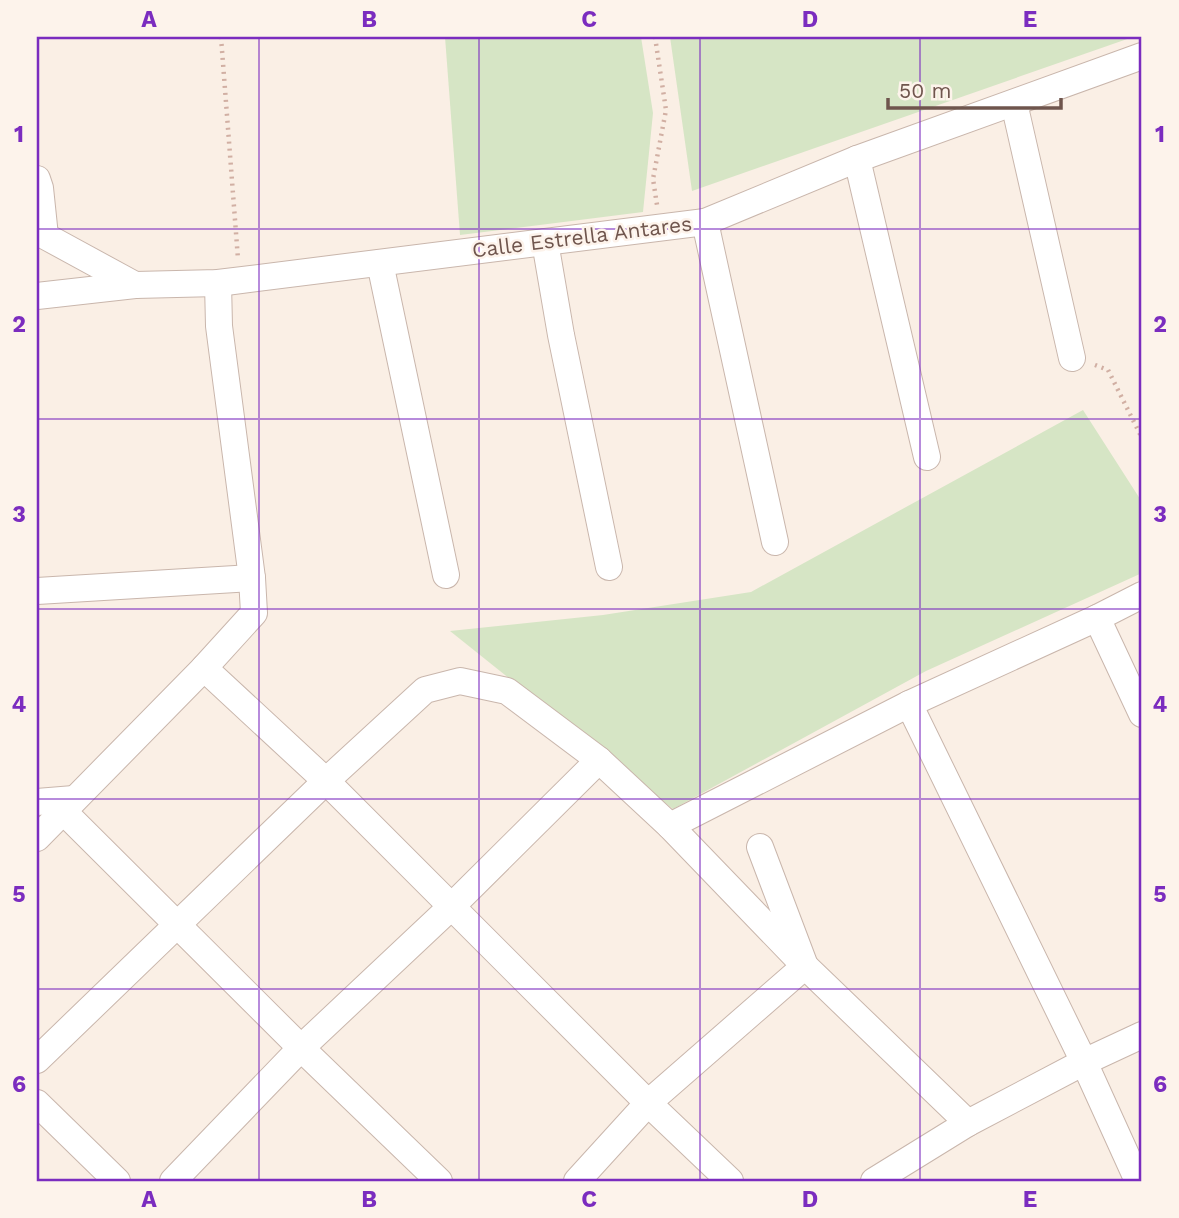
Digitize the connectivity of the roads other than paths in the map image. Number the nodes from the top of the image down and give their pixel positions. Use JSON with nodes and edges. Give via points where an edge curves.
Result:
{"nodes":[{"id":1,"x":1142,"y":56,"type":"edge"},
{"id":2,"x":1014,"y":103,"type":"junction"},
{"id":3,"x":857,"y":159,"type":"junction"},
{"id":4,"x":37,"y":179,"type":"edge"},
{"id":5,"x":705,"y":222,"type":"junction"},
{"id":6,"x":545,"y":242,"type":"junction"},
{"id":7,"x":380,"y":263,"type":"junction"},
{"id":8,"x":229,"y":282,"type":"junction"},
{"id":9,"x":135,"y":285,"type":"junction"},
{"id":10,"x":37,"y":296,"type":"edge"},
{"id":11,"x":1072,"y":358,"type":"road end"},
{"id":12,"x":927,"y":457,"type":"dead end"},
{"id":13,"x":775,"y":542,"type":"dead end"},
{"id":14,"x":609,"y":567,"type":"dead end"},
{"id":15,"x":446,"y":575,"type":"dead end"},
{"id":16,"x":252,"y":578,"type":"junction"},
{"id":17,"x":37,"y":591,"type":"edge"},
{"id":18,"x":1142,"y":595,"type":"edge"},
{"id":19,"x":1097,"y":618,"type":"junction"},
{"id":20,"x":204,"y":668,"type":"junction"},
{"id":21,"x":909,"y":704,"type":"junction"},
{"id":22,"x":1142,"y":714,"type":"edge"},
{"id":23,"x":600,"y":760,"type":"junction"},
{"id":24,"x":326,"y":781,"type":"junction"},
{"id":25,"x":37,"y":802,"type":"edge"},
{"id":26,"x":68,"y":805,"type":"junction"},
{"id":27,"x":670,"y":826,"type":"junction"},
{"id":28,"x":37,"y":838,"type":"edge"},
{"id":29,"x":760,"y":847,"type":"dead end"},
{"id":30,"x":451,"y":907,"type":"junction"},
{"id":31,"x":178,"y":925,"type":"junction"},
{"id":32,"x":805,"y":966,"type":"junction"},
{"id":33,"x":1142,"y":1035,"type":"edge"},
{"id":34,"x":301,"y":1048,"type":"junction"},
{"id":35,"x":37,"y":1060,"type":"edge"},
{"id":36,"x":1084,"y":1062,"type":"junction"},
{"id":37,"x":37,"y":1103,"type":"edge"},
{"id":38,"x":648,"y":1103,"type":"junction"},
{"id":39,"x":968,"y":1123,"type":"junction"},
{"id":40,"x":117,"y":1181,"type":"edge"},
{"id":41,"x":173,"y":1181,"type":"edge"},
{"id":42,"x":439,"y":1181,"type":"edge"},
{"id":43,"x":577,"y":1181,"type":"edge"},
{"id":44,"x":730,"y":1181,"type":"edge"},
{"id":45,"x":874,"y":1181,"type":"edge"},
{"id":46,"x":1138,"y":1181,"type":"edge"}],
"edges":[{"from":1,"to":2,"type":"street","name":"Calle Estrella Antares"},
{"from":2,"to":3,"type":"street","name":"Calle Estrella Antares"},
{"from":2,"to":11,"type":"street"},
{"from":3,"to":5,"type":"street","name":"Calle Estrella Antares"},
{"from":3,"to":12,"type":"street"},
{"from":4,"to":9,"type":"street","via":[[45,236]]},
{"from":5,"to":6,"type":"street","name":"Calle Estrella Antares"},
{"from":5,"to":13,"type":"street"},
{"from":6,"to":7,"type":"street","name":"Calle Estrella Antares"},
{"from":6,"to":14,"type":"street"},
{"from":7,"to":8,"type":"street","name":"Calle Estrella Antares"},
{"from":7,"to":15,"type":"street"},
{"from":8,"to":9,"type":"street","name":"Calle Estrella Antares"},
{"from":8,"to":16,"type":"street","via":[[219,326]]},
{"from":9,"to":10,"type":"street","name":"Calle Estrella Antares"},
{"from":16,"to":17,"type":"street"},
{"from":16,"to":20,"type":"street","via":[[254,613]]},
{"from":18,"to":19,"type":"street"},
{"from":19,"to":21,"type":"street"},
{"from":19,"to":22,"type":"street"},
{"from":20,"to":24,"type":"street"},
{"from":20,"to":26,"type":"street"},
{"from":21,"to":27,"type":"street"},
{"from":21,"to":36,"type":"street"},
{"from":23,"to":24,"type":"street","via":[[507,691],[460,681],[425,690]]},
{"from":23,"to":27,"type":"street"},
{"from":23,"to":30,"type":"street"},
{"from":24,"to":30,"type":"street"},
{"from":24,"to":31,"type":"street"},
{"from":25,"to":26,"type":"street"},
{"from":26,"to":28,"type":"street"},
{"from":26,"to":31,"type":"street"},
{"from":27,"to":32,"type":"street"},
{"from":29,"to":32,"type":"street"},
{"from":30,"to":34,"type":"street"},
{"from":30,"to":38,"type":"street"},
{"from":31,"to":34,"type":"street"},
{"from":31,"to":35,"type":"street"},
{"from":32,"to":38,"type":"street"},
{"from":32,"to":39,"type":"street"},
{"from":33,"to":36,"type":"street"},
{"from":34,"to":41,"type":"street"},
{"from":34,"to":42,"type":"street"},
{"from":36,"to":39,"type":"street"},
{"from":36,"to":46,"type":"street"},
{"from":37,"to":40,"type":"street"},
{"from":38,"to":43,"type":"street"},
{"from":38,"to":44,"type":"street"},
{"from":39,"to":45,"type":"street"}]}
